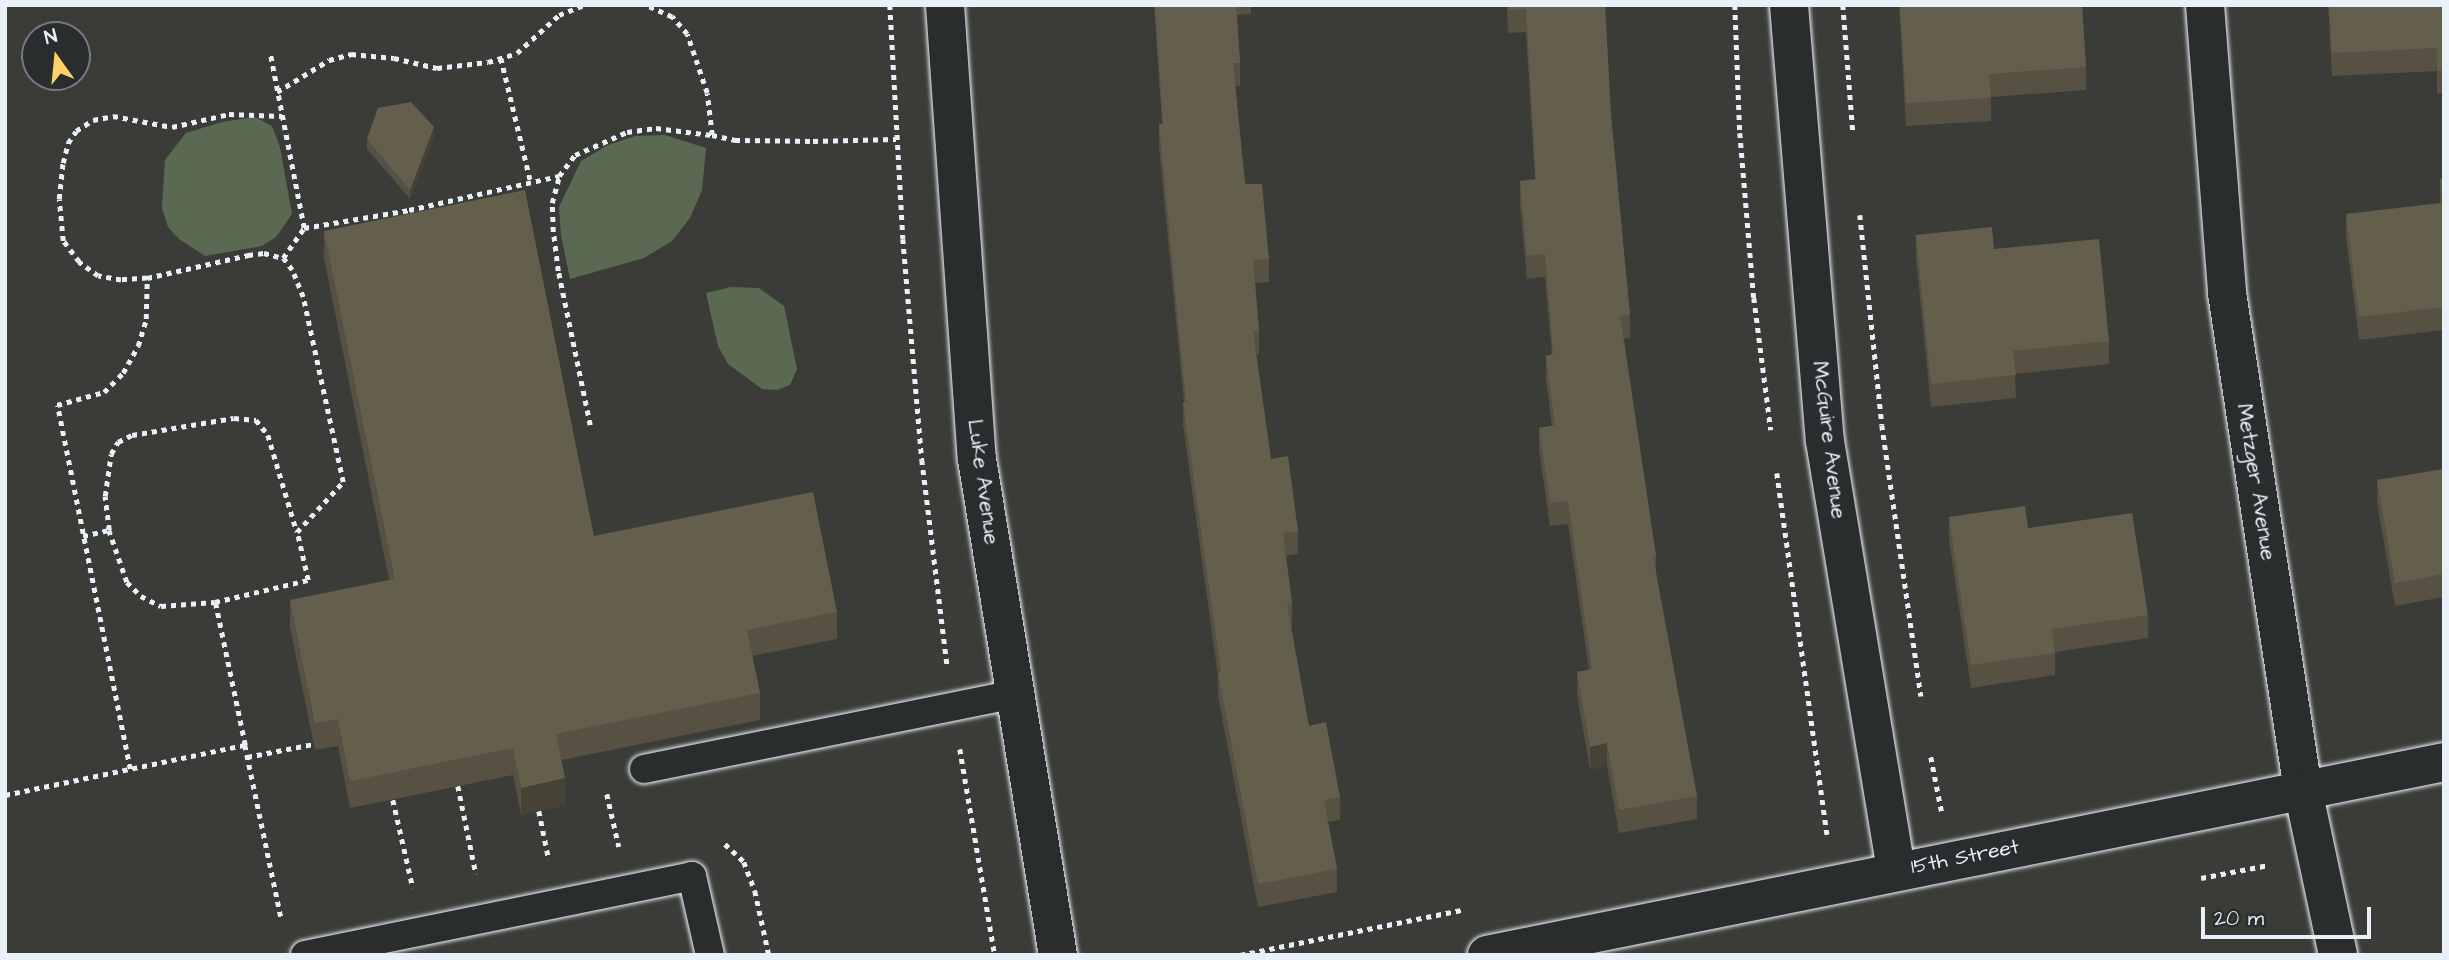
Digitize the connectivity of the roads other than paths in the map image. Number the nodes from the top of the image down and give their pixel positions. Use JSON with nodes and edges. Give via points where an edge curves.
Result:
{"nodes":[{"id":1,"x":945,"y":5,"type":"edge"},
{"id":2,"x":1789,"y":5,"type":"edge"},
{"id":3,"x":2205,"y":5,"type":"edge"},
{"id":4,"x":1016,"y":694,"type":"junction"},
{"id":5,"x":2444,"y":762,"type":"edge"},
{"id":6,"x":644,"y":769,"type":"dead end"},
{"id":7,"x":2303,"y":790,"type":"junction"},
{"id":8,"x":1896,"y":870,"type":"junction"},
{"id":9,"x":305,"y":955,"type":"edge"},
{"id":10,"x":710,"y":955,"type":"edge"},
{"id":11,"x":1058,"y":955,"type":"edge"},
{"id":12,"x":1487,"y":955,"type":"edge"},
{"id":13,"x":2337,"y":955,"type":"edge"}],
"edges":[{"from":1,"to":4,"type":"street","name":"Luke Avenue","via":[[977,459]]},
{"from":2,"to":8,"type":"street","name":"McGuire Avenue","via":[[1825,441]]},
{"from":3,"to":7,"type":"street","name":"Metzger Avenue","via":[[2227,293]]},
{"from":4,"to":6,"type":"lane"},
{"from":4,"to":11,"type":"street","name":"Luke Avenue"},
{"from":5,"to":7,"type":"street","name":"15th Street"},
{"from":7,"to":8,"type":"street","name":"15th Street"},
{"from":7,"to":13,"type":"street","name":"Metzger Avenue"},
{"from":8,"to":12,"type":"street","name":"15th Street"},
{"from":9,"to":10,"type":"lane","via":[[692,876]]}]}
